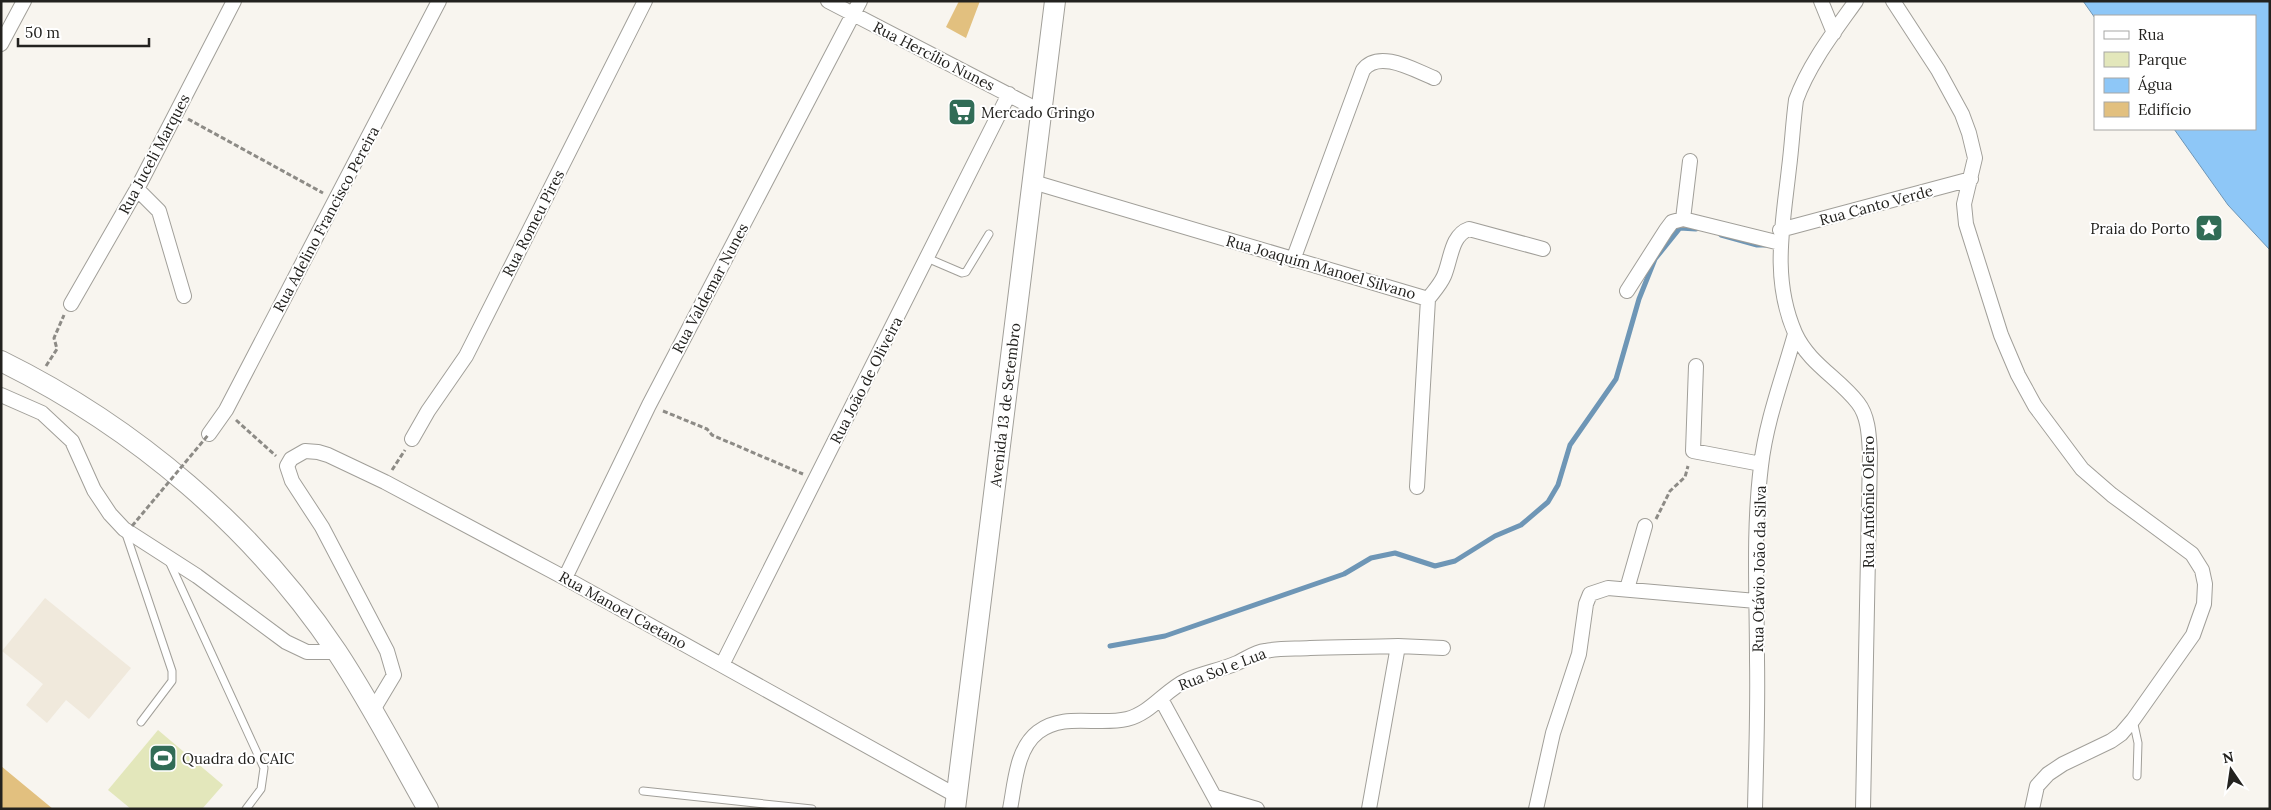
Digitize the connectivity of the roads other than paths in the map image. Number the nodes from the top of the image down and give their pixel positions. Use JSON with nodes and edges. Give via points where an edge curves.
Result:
{"nodes":[{"id":1,"x":24,"y":1,"type":"edge"},
{"id":2,"x":234,"y":1,"type":"edge"},
{"id":3,"x":439,"y":1,"type":"edge"},
{"id":4,"x":645,"y":1,"type":"edge"},
{"id":5,"x":828,"y":1,"type":"edge"},
{"id":6,"x":860,"y":1,"type":"edge"},
{"id":7,"x":1055,"y":1,"type":"edge"},
{"id":8,"x":1821,"y":1,"type":"edge"},
{"id":9,"x":1856,"y":1,"type":"edge"},
{"id":10,"x":1893,"y":1,"type":"edge"},
{"id":11,"x":854,"y":14,"type":"junction"},
{"id":12,"x":1834,"y":33,"type":"junction"},
{"id":13,"x":1,"y":44,"type":"edge"},
{"id":14,"x":1434,"y":78,"type":"dead end"},
{"id":15,"x":1009,"y":94,"type":"junction"},
{"id":16,"x":1040,"y":111,"type":"junction"},
{"id":17,"x":1690,"y":161,"type":"dead end"},
{"id":18,"x":1971,"y":179,"type":"junction"},
{"id":19,"x":1033,"y":182,"type":"junction"},
{"id":20,"x":136,"y":188,"type":"junction"},
{"id":21,"x":1683,"y":219,"type":"junction"},
{"id":22,"x":989,"y":234,"type":"dead end"},
{"id":23,"x":1780,"y":236,"type":"junction"},
{"id":24,"x":1543,"y":249,"type":"dead end"},
{"id":25,"x":927,"y":258,"type":"junction"},
{"id":26,"x":1293,"y":260,"type":"junction"},
{"id":27,"x":1627,"y":291,"type":"dead end"},
{"id":28,"x":184,"y":296,"type":"dead end"},
{"id":29,"x":1428,"y":298,"type":"junction"},
{"id":30,"x":71,"y":304,"type":"road end"},
{"id":31,"x":1795,"y":334,"type":"junction"},
{"id":32,"x":1,"y":361,"type":"edge"},
{"id":33,"x":1696,"y":366,"type":"dead end"},
{"id":34,"x":1,"y":395,"type":"edge"},
{"id":35,"x":209,"y":434,"type":"road end"},
{"id":36,"x":412,"y":439,"type":"road end"},
{"id":37,"x":1761,"y":464,"type":"junction"},
{"id":38,"x":1417,"y":487,"type":"dead end"},
{"id":39,"x":1645,"y":526,"type":"road end"},
{"id":40,"x":128,"y":527,"type":"junction"},
{"id":41,"x":168,"y":559,"type":"junction"},
{"id":42,"x":564,"y":578,"type":"junction"},
{"id":43,"x":1627,"y":589,"type":"junction"},
{"id":44,"x":1756,"y":601,"type":"junction"},
{"id":45,"x":1398,"y":646,"type":"junction"},
{"id":46,"x":1443,"y":648,"type":"dead end"},
{"id":47,"x":337,"y":652,"type":"junction"},
{"id":48,"x":722,"y":665,"type":"junction"},
{"id":49,"x":1161,"y":700,"type":"junction"},
{"id":50,"x":373,"y":710,"type":"junction"},
{"id":51,"x":2132,"y":720,"type":"junction"},
{"id":52,"x":141,"y":722,"type":"dead end"},
{"id":53,"x":2137,"y":776,"type":"dead end"},
{"id":54,"x":643,"y":791,"type":"dead end"},
{"id":55,"x":956,"y":802,"type":"edge"},
{"id":56,"x":1218,"y":803,"type":"edge"},
{"id":57,"x":246,"y":809,"type":"edge"},
{"id":58,"x":428,"y":809,"type":"edge"},
{"id":59,"x":812,"y":809,"type":"edge"},
{"id":60,"x":1010,"y":809,"type":"edge"},
{"id":61,"x":1257,"y":809,"type":"edge"},
{"id":62,"x":1369,"y":809,"type":"edge"},
{"id":63,"x":1536,"y":809,"type":"edge"},
{"id":64,"x":1755,"y":809,"type":"edge"},
{"id":65,"x":1863,"y":809,"type":"edge"},
{"id":66,"x":2032,"y":809,"type":"edge"}],
"edges":[{"from":1,"to":13,"type":"street"},
{"from":2,"to":20,"type":"street","name":"Rua Juceli Marques"},
{"from":3,"to":35,"type":"street","name":"Rua Adelino Francisco Pereira","via":[[226,410]]},
{"from":4,"to":36,"type":"street","name":"Rua Romeu Pires","via":[[466,356]]},
{"from":5,"to":11,"type":"street","name":"Rua Hercílio Nunes"},
{"from":6,"to":11,"type":"street","name":"Rua Valdemar Nunes"},
{"from":7,"to":16,"type":"main road","name":"Avenida 13 de Setembro"},
{"from":8,"to":12,"type":"street"},
{"from":9,"to":12,"type":"street","name":"Rua Antônio Oleiro"},
{"from":10,"to":18,"type":"street","via":[[1962,114],[1975,158]]},
{"from":11,"to":15,"type":"street","name":"Rua Hercílio Nunes"},
{"from":11,"to":42,"type":"street","name":"Rua Valdemar Nunes","via":[[649,405]]},
{"from":12,"to":23,"type":"street","name":"Rua Antônio Oleiro","via":[[1796,100]]},
{"from":14,"to":26,"type":"street","via":[[1378,60],[1363,70]]},
{"from":15,"to":16,"type":"street","name":"Rua Hercílio Nunes"},
{"from":15,"to":25,"type":"street","name":"Rua João de Oliveira"},
{"from":16,"to":19,"type":"main road","name":"Avenida 13 de Setembro"},
{"from":17,"to":21,"type":"street"},
{"from":18,"to":23,"type":"street","name":"Rua Canto Verde"},
{"from":18,"to":51,"type":"street","via":[[1964,204],[1970,243],[2001,334],[2035,406],[2082,469],[2192,554],[2202,570],[2204,604],[2193,635]]},
{"from":19,"to":26,"type":"street","name":"Rua Joaquim Manoel Silvano"},
{"from":19,"to":55,"type":"main road","name":"Avenida 13 de Setembro"},
{"from":20,"to":28,"type":"street","via":[[159,211]]},
{"from":20,"to":30,"type":"street","name":"Rua Juceli Marques"},
{"from":21,"to":23,"type":"street"},
{"from":21,"to":27,"type":"street","via":[[1672,222]]},
{"from":22,"to":25,"type":"lane","via":[[966,272]]},
{"from":23,"to":31,"type":"street","name":"Rua Antônio Oleiro","via":[[1784,290]]},
{"from":24,"to":29,"type":"street","via":[[1469,229],[1462,231],[1457,237],[1445,275]]},
{"from":25,"to":48,"type":"street","name":"Rua João de Oliveira"},
{"from":26,"to":29,"type":"street","name":"Rua Joaquim Manoel Silvano"},
{"from":29,"to":38,"type":"street","name":"Rua Joaquim Manoel Silvano"},
{"from":31,"to":37,"type":"street","name":"Rua Otávio João da Silva"},
{"from":31,"to":65,"type":"street","name":"Rua Antônio Oleiro","via":[[1812,359],[1859,404],[1868,431]]},
{"from":32,"to":47,"type":"main road","via":[[38,379],[113,425],[184,482],[269,565]]},
{"from":33,"to":37,"type":"street","via":[[1693,450]]},
{"from":34,"to":40,"type":"street","via":[[42,413],[72,441],[94,490],[110,514]]},
{"from":37,"to":44,"type":"street","name":"Rua Otávio João da Silva"},
{"from":39,"to":43,"type":"street"},
{"from":40,"to":41,"type":"street"},
{"from":40,"to":52,"type":"lane","via":[[172,671],[172,681]]},
{"from":41,"to":47,"type":"street","via":[[197,576],[286,642],[307,652]]},
{"from":41,"to":57,"type":"lane","via":[[264,768],[261,789]]},
{"from":42,"to":48,"type":"street","name":"Rua Manoel Caetano"},
{"from":42,"to":50,"type":"street","name":"Rua Manoel Caetano","via":[[328,455],[306,451],[291,459],[288,466],[292,481],[322,528],[387,651],[394,674]]},
{"from":43,"to":44,"type":"street"},
{"from":43,"to":63,"type":"street","via":[[1598,590],[1590,594],[1579,654],[1553,733]]},
{"from":44,"to":64,"type":"street","name":"Rua Otávio João da Silva"},
{"from":45,"to":46,"type":"street","name":"Rua Sol e Lua"},
{"from":45,"to":49,"type":"street","name":"Rua Sol e Lua","via":[[1263,651],[1188,680]]},
{"from":45,"to":62,"type":"street"},
{"from":47,"to":50,"type":"main road"},
{"from":48,"to":55,"type":"street","name":"Rua Manoel Caetano"},
{"from":49,"to":56,"type":"street"},
{"from":49,"to":60,"type":"street","name":"Rua Sol e Lua","via":[[1129,718],[1067,721],[1039,731],[1028,741],[1022,756]]},
{"from":50,"to":58,"type":"main road"},
{"from":51,"to":53,"type":"lane","via":[[2138,743]]},
{"from":51,"to":66,"type":"street","via":[[2121,734],[2048,774],[2038,786]]},
{"from":54,"to":59,"type":"lane"},
{"from":56,"to":61,"type":"street"}]}
